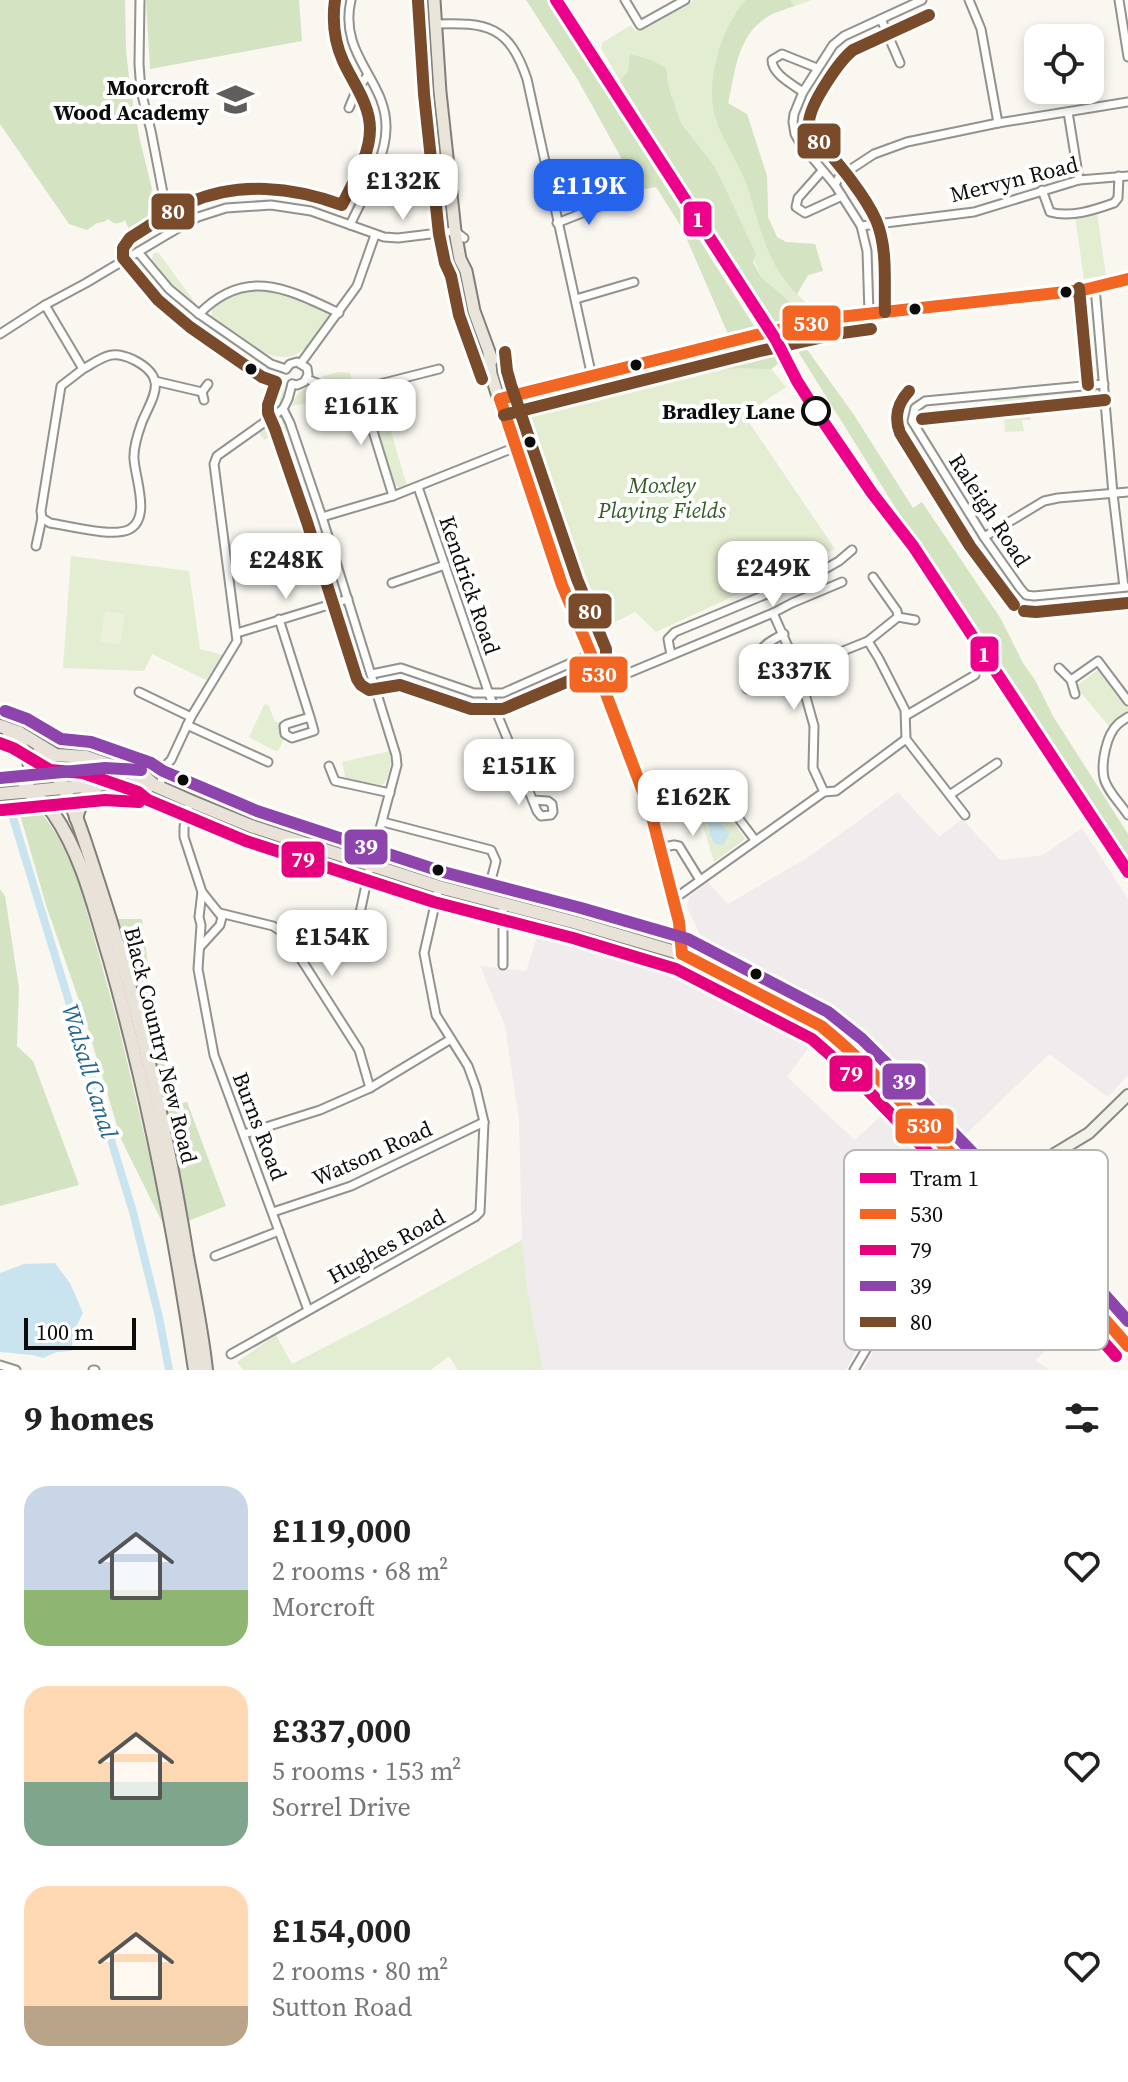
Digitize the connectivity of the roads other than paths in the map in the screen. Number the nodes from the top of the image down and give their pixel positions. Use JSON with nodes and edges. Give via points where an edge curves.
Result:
{"nodes":[{"id":1,"x":140,"y":0,"type":"edge"},
{"id":2,"x":351,"y":0,"type":"edge"},
{"id":3,"x":434,"y":0,"type":"edge"},
{"id":4,"x":625,"y":0,"type":"edge"},
{"id":5,"x":685,"y":0,"type":"edge"},
{"id":6,"x":922,"y":0,"type":"edge"},
{"id":7,"x":969,"y":0,"type":"edge"},
{"id":8,"x":1119,"y":0,"type":"edge"},
{"id":9,"x":881,"y":19,"type":"junction"},
{"id":10,"x":434,"y":24,"type":"junction"},
{"id":11,"x":1128,"y":57,"type":"edge"},
{"id":12,"x":900,"y":63,"type":"dead end"},
{"id":13,"x":817,"y":68,"type":"junction"},
{"id":14,"x":368,"y":75,"type":"junction"},
{"id":15,"x":803,"y":92,"type":"junction"},
{"id":16,"x":1128,"y":102,"type":"edge"},
{"id":17,"x":349,"y":108,"type":"dead end"},
{"id":18,"x":1068,"y":112,"type":"junction"},
{"id":19,"x":998,"y":123,"type":"junction"},
{"id":20,"x":822,"y":171,"type":"junction"},
{"id":21,"x":1123,"y":176,"type":"edge"},
{"id":22,"x":450,"y":180,"type":"junction"},
{"id":23,"x":1079,"y":180,"type":"junction"},
{"id":24,"x":835,"y":185,"type":"junction"},
{"id":25,"x":1042,"y":190,"type":"junction"},
{"id":26,"x":842,"y":196,"type":"junction"},
{"id":27,"x":610,"y":202,"type":"dead end"},
{"id":28,"x":557,"y":223,"type":"junction"},
{"id":29,"x":350,"y":225,"type":"junction"},
{"id":30,"x":861,"y":226,"type":"junction"},
{"id":31,"x":173,"y":231,"type":"junction"},
{"id":32,"x":459,"y":234,"type":"junction"},
{"id":33,"x":375,"y":235,"type":"junction"},
{"id":34,"x":138,"y":252,"type":"junction"},
{"id":35,"x":1128,"y":279,"type":"edge"},
{"id":36,"x":634,"y":282,"type":"dead end"},
{"id":37,"x":1095,"y":287,"type":"junction"},
{"id":38,"x":576,"y":299,"type":"junction"},
{"id":39,"x":45,"y":305,"type":"junction"},
{"id":40,"x":339,"y":313,"type":"junction"},
{"id":41,"x":869,"y":313,"type":"junction"},
{"id":42,"x":199,"y":314,"type":"junction"},
{"id":43,"x":0,"y":334,"type":"edge"},
{"id":44,"x":301,"y":363,"type":"junction"},
{"id":45,"x":83,"y":369,"type":"junction"},
{"id":46,"x":286,"y":369,"type":"junction"},
{"id":47,"x":439,"y":369,"type":"dead end"},
{"id":48,"x":592,"y":377,"type":"junction"},
{"id":49,"x":307,"y":379,"type":"junction"},
{"id":50,"x":155,"y":381,"type":"junction"},
{"id":51,"x":208,"y":384,"type":"dead end"},
{"id":52,"x":292,"y":384,"type":"junction"},
{"id":53,"x":1104,"y":384,"type":"junction"},
{"id":54,"x":360,"y":389,"type":"junction"},
{"id":55,"x":500,"y":399,"type":"junction"},
{"id":56,"x":283,"y":409,"type":"junction"},
{"id":57,"x":516,"y":447,"type":"junction"},
{"id":58,"x":418,"y":487,"type":"junction"},
{"id":59,"x":1128,"y":492,"type":"edge"},
{"id":60,"x":1113,"y":494,"type":"junction"},
{"id":61,"x":393,"y":496,"type":"junction"},
{"id":62,"x":322,"y":517,"type":"junction"},
{"id":63,"x":42,"y":518,"type":"junction"},
{"id":64,"x":984,"y":537,"type":"junction"},
{"id":65,"x":36,"y":546,"type":"dead end"},
{"id":66,"x":852,"y":550,"type":"dead end"},
{"id":67,"x":445,"y":565,"type":"junction"},
{"id":68,"x":884,"y":573,"type":"dead end"},
{"id":69,"x":842,"y":582,"type":"dead end"},
{"id":70,"x":392,"y":583,"type":"dead end"},
{"id":71,"x":1126,"y":587,"type":"edge"},
{"id":72,"x":348,"y":599,"type":"junction"},
{"id":73,"x":773,"y":613,"type":"junction"},
{"id":74,"x":898,"y":617,"type":"junction"},
{"id":75,"x":279,"y":619,"type":"junction"},
{"id":76,"x":915,"y":620,"type":"dead end"},
{"id":77,"x":237,"y":633,"type":"junction"},
{"id":78,"x":784,"y":634,"type":"junction"},
{"id":79,"x":868,"y":641,"type":"junction"},
{"id":80,"x":591,"y":654,"type":"junction"},
{"id":81,"x":671,"y":655,"type":"junction"},
{"id":82,"x":1059,"y":668,"type":"dead end"},
{"id":83,"x":798,"y":669,"type":"junction"},
{"id":84,"x":372,"y":674,"type":"junction"},
{"id":85,"x":975,"y":675,"type":"dead end"},
{"id":86,"x":1071,"y":680,"type":"junction"},
{"id":87,"x":967,"y":681,"type":"junction"},
{"id":88,"x":602,"y":684,"type":"junction"},
{"id":89,"x":747,"y":689,"type":"dead end"},
{"id":90,"x":974,"y":689,"type":"dead end"},
{"id":91,"x":139,"y":692,"type":"dead end"},
{"id":92,"x":489,"y":694,"type":"junction"},
{"id":93,"x":1075,"y":694,"type":"dead end"},
{"id":94,"x":1128,"y":701,"type":"edge"},
{"id":95,"x":907,"y":715,"type":"junction"},
{"id":96,"x":310,"y":717,"type":"dead end"},
{"id":97,"x":1128,"y":717,"type":"edge"},
{"id":98,"x":189,"y":721,"type":"junction"},
{"id":99,"x":1,"y":726,"type":"edge"},
{"id":100,"x":906,"y":739,"type":"junction"},
{"id":101,"x":35,"y":743,"type":"junction"},
{"id":102,"x":268,"y":762,"type":"dead end"},
{"id":103,"x":105,"y":763,"type":"junction"},
{"id":104,"x":997,"y":763,"type":"dead end"},
{"id":105,"x":329,"y":766,"type":"dead end"},
{"id":106,"x":102,"y":785,"type":"junction"},
{"id":107,"x":156,"y":786,"type":"junction"},
{"id":108,"x":64,"y":788,"type":"junction"},
{"id":109,"x":824,"y":792,"type":"junction"},
{"id":110,"x":15,"y":793,"type":"edge"},
{"id":111,"x":390,"y":793,"type":"junction"},
{"id":112,"x":951,"y":794,"type":"junction"},
{"id":113,"x":533,"y":800,"type":"dead end"},
{"id":114,"x":190,"y":801,"type":"junction"},
{"id":115,"x":730,"y":807,"type":"dead end"},
{"id":116,"x":965,"y":815,"type":"dead end"},
{"id":117,"x":1128,"y":815,"type":"edge"},
{"id":118,"x":76,"y":818,"type":"junction"},
{"id":119,"x":383,"y":822,"type":"junction"},
{"id":120,"x":755,"y":840,"type":"junction"},
{"id":121,"x":660,"y":848,"type":"junction"},
{"id":122,"x":370,"y":866,"type":"junction"},
{"id":123,"x":491,"y":880,"type":"dead end"},
{"id":124,"x":700,"y":880,"type":"junction"},
{"id":125,"x":439,"y":887,"type":"junction"},
{"id":126,"x":202,"y":892,"type":"junction"},
{"id":127,"x":674,"y":899,"type":"junction"},
{"id":128,"x":503,"y":903,"type":"junction"},
{"id":129,"x":218,"y":911,"type":"junction"},
{"id":130,"x":200,"y":914,"type":"junction"},
{"id":131,"x":244,"y":919,"type":"junction"},
{"id":132,"x":201,"y":925,"type":"junction"},
{"id":133,"x":357,"y":927,"type":"dead end"},
{"id":134,"x":217,"y":928,"type":"junction"},
{"id":135,"x":198,"y":949,"type":"junction"},
{"id":136,"x":682,"y":954,"type":"junction"},
{"id":137,"x":503,"y":965,"type":"dead end"},
{"id":138,"x":451,"y":1039,"type":"junction"},
{"id":139,"x":370,"y":1088,"type":"junction"},
{"id":140,"x":1128,"y":1095,"type":"edge"},
{"id":141,"x":484,"y":1122,"type":"junction"},
{"id":142,"x":244,"y":1134,"type":"junction"},
{"id":143,"x":950,"y":1150,"type":"edge"},
{"id":144,"x":1061,"y":1150,"type":"edge"},
{"id":145,"x":273,"y":1212,"type":"junction"},
{"id":146,"x":279,"y":1231,"type":"junction"},
{"id":147,"x":215,"y":1256,"type":"dead end"},
{"id":148,"x":308,"y":1310,"type":"junction"},
{"id":149,"x":1108,"y":1324,"type":"edge"},
{"id":150,"x":1128,"y":1346,"type":"edge"},
{"id":151,"x":866,"y":1350,"type":"edge"},
{"id":152,"x":231,"y":1354,"type":"dead end"},
{"id":153,"x":0,"y":1365,"type":"edge"},
{"id":154,"x":16,"y":1370,"type":"edge"},
{"id":155,"x":195,"y":1370,"type":"edge"},
{"id":156,"x":206,"y":1370,"type":"edge"},
{"id":157,"x":854,"y":1370,"type":"edge"}],
"edges":[{"from":1,"to":31,"type":"street","via":[[141,91]]},
{"from":2,"to":14,"type":"street","via":[[349,32]]},
{"from":3,"to":10,"type":"main road"},
{"from":4,"to":5,"type":"street","via":[[640,25]]},
{"from":6,"to":9,"type":"street"},
{"from":7,"to":19,"type":"street","via":[[981,29]]},
{"from":8,"to":11,"type":"street"},
{"from":9,"to":12,"type":"street"},
{"from":9,"to":13,"type":"street","via":[[838,40]]},
{"from":10,"to":22,"type":"main road"},
{"from":10,"to":28,"type":"street","via":[[488,27],[508,40],[520,57]]},
{"from":13,"to":15,"type":"street"},
{"from":13,"to":15,"type":"street","via":[[782,54],[772,60],[774,70]]},
{"from":14,"to":17,"type":"street"},
{"from":14,"to":29,"type":"street","via":[[384,108],[386,140]]},
{"from":15,"to":20,"type":"street","via":[[794,114],[795,134]]},
{"from":16,"to":18,"type":"street"},
{"from":18,"to":19,"type":"street"},
{"from":18,"to":23,"type":"street"},
{"from":19,"to":24,"type":"street","via":[[874,154]]},
{"from":20,"to":24,"type":"street"},
{"from":20,"to":26,"type":"street","via":[[796,207],[805,213]]},
{"from":21,"to":23,"type":"street","name":"Mervyn Road"},
{"from":21,"to":25,"type":"street","via":[[1114,203],[1085,212],[1050,212]]},
{"from":22,"to":32,"type":"main road"},
{"from":22,"to":32,"type":"main road","via":[[458,200]]},
{"from":23,"to":25,"type":"street","name":"Mervyn Road"},
{"from":24,"to":26,"type":"street"},
{"from":25,"to":30,"type":"street","name":"Mervyn Road","via":[[974,212]]},
{"from":26,"to":30,"type":"street"},
{"from":27,"to":28,"type":"street"},
{"from":28,"to":38,"type":"street"},
{"from":29,"to":31,"type":"street","via":[[311,211],[247,205],[215,211]]},
{"from":29,"to":33,"type":"street"},
{"from":30,"to":41,"type":"street"},
{"from":31,"to":34,"type":"street"},
{"from":32,"to":33,"type":"street"},
{"from":32,"to":55,"type":"main road","via":[[460,259]]},
{"from":33,"to":40,"type":"street","via":[[357,286]]},
{"from":34,"to":39,"type":"street"},
{"from":34,"to":42,"type":"street"},
{"from":35,"to":37,"type":"street"},
{"from":36,"to":38,"type":"street"},
{"from":37,"to":41,"type":"street"},
{"from":37,"to":53,"type":"street"},
{"from":38,"to":48,"type":"street"},
{"from":39,"to":43,"type":"street"},
{"from":39,"to":45,"type":"street"},
{"from":40,"to":42,"type":"street","via":[[270,285],[230,291]]},
{"from":40,"to":44,"type":"street"},
{"from":41,"to":48,"type":"street","via":[[756,335]]},
{"from":42,"to":46,"type":"street"},
{"from":44,"to":46,"type":"street"},
{"from":44,"to":49,"type":"street"},
{"from":45,"to":50,"type":"street","via":[[120,353],[139,363]]},
{"from":45,"to":63,"type":"street","via":[[61,386]]},
{"from":46,"to":52,"type":"street"},
{"from":47,"to":54,"type":"street"},
{"from":48,"to":55,"type":"street"},
{"from":49,"to":52,"type":"street"},
{"from":49,"to":54,"type":"street"},
{"from":50,"to":51,"type":"street","via":[[203,396]]},
{"from":50,"to":63,"type":"street","via":[[153,403],[134,456],[139,520],[115,532]]},
{"from":52,"to":56,"type":"street"},
{"from":53,"to":60,"type":"street"},
{"from":53,"to":64,"type":"street","name":"Raleigh Road","via":[[997,393],[920,403],[915,408],[914,426]]},
{"from":54,"to":61,"type":"street"},
{"from":55,"to":57,"type":"main road"},
{"from":56,"to":62,"type":"street"},
{"from":56,"to":77,"type":"street","via":[[217,456],[214,464]]},
{"from":57,"to":58,"type":"street"},
{"from":57,"to":80,"type":"main road"},
{"from":58,"to":61,"type":"street"},
{"from":58,"to":67,"type":"street","name":"Kendrick Road"},
{"from":59,"to":60,"type":"street"},
{"from":60,"to":64,"type":"street","via":[[1044,501]]},
{"from":60,"to":71,"type":"street"},
{"from":61,"to":62,"type":"street"},
{"from":62,"to":72,"type":"street"},
{"from":63,"to":65,"type":"street"},
{"from":64,"to":71,"type":"street","name":"Raleigh Road","via":[[1026,595]]},
{"from":66,"to":81,"type":"street","via":[[820,572],[675,632],[668,639]]},
{"from":67,"to":70,"type":"street"},
{"from":67,"to":92,"type":"street","name":"Kendrick Road"},
{"from":68,"to":74,"type":"street","via":[[874,578]]},
{"from":69,"to":73,"type":"street"},
{"from":72,"to":75,"type":"street"},
{"from":72,"to":84,"type":"street"},
{"from":73,"to":78,"type":"street"},
{"from":73,"to":81,"type":"street"},
{"from":74,"to":76,"type":"street"},
{"from":74,"to":79,"type":"street"},
{"from":75,"to":77,"type":"street"},
{"from":75,"to":96,"type":"street"},
{"from":77,"to":98,"type":"street","via":[[234,647]]},
{"from":78,"to":83,"type":"street"},
{"from":78,"to":89,"type":"street","via":[[761,650],[755,662],[757,678]]},
{"from":79,"to":83,"type":"street"},
{"from":79,"to":95,"type":"street"},
{"from":80,"to":88,"type":"main road"},
{"from":80,"to":92,"type":"street","via":[[503,693]]},
{"from":81,"to":88,"type":"street"},
{"from":82,"to":86,"type":"street"},
{"from":83,"to":109,"type":"street","via":[[814,726],[813,768]]},
{"from":84,"to":92,"type":"street","via":[[401,668]]},
{"from":84,"to":111,"type":"street","via":[[396,755]]},
{"from":85,"to":87,"type":"street"},
{"from":86,"to":93,"type":"street"},
{"from":86,"to":94,"type":"street","via":[[1098,661]]},
{"from":87,"to":90,"type":"street"},
{"from":87,"to":95,"type":"street"},
{"from":88,"to":121,"type":"main road"},
{"from":91,"to":98,"type":"street"},
{"from":92,"to":113,"type":"street","name":"Kendrick Road"},
{"from":95,"to":100,"type":"street"},
{"from":97,"to":117,"type":"street","via":[[1108,740],[1104,776]]},
{"from":98,"to":102,"type":"street"},
{"from":98,"to":107,"type":"street"},
{"from":99,"to":101,"type":"highway"},
{"from":99,"to":110,"type":"highway","via":[[29,759],[26,787]]},
{"from":100,"to":109,"type":"street","via":[[836,791]]},
{"from":100,"to":112,"type":"street"},
{"from":101,"to":103,"type":"highway","via":[[56,755]]},
{"from":101,"to":108,"type":"highway","name":"Black Country New Road"},
{"from":103,"to":106,"type":"highway","via":[[109,775]]},
{"from":103,"to":107,"type":"highway"},
{"from":104,"to":112,"type":"street"},
{"from":105,"to":111,"type":"street","via":[[335,781]]},
{"from":106,"to":107,"type":"highway"},
{"from":106,"to":108,"type":"highway"},
{"from":106,"to":118,"type":"highway","via":[[82,800]]},
{"from":107,"to":114,"type":"highway"},
{"from":108,"to":110,"type":"highway"},
{"from":108,"to":118,"type":"highway","name":"Black Country New Road"},
{"from":109,"to":120,"type":"street"},
{"from":110,"to":155,"type":"highway","name":"Black Country New Road","via":[[46,804],[68,838],[98,919],[154,1141]]},
{"from":111,"to":119,"type":"street"},
{"from":112,"to":116,"type":"street"},
{"from":114,"to":122,"type":"highway"},
{"from":114,"to":126,"type":"street","via":[[184,837]]},
{"from":115,"to":120,"type":"street"},
{"from":118,"to":156,"type":"highway","name":"Black Country New Road","via":[[109,916],[153,1083]]},
{"from":119,"to":122,"type":"street"},
{"from":119,"to":123,"type":"street","via":[[491,850],[496,861]]},
{"from":120,"to":124,"type":"street"},
{"from":121,"to":124,"type":"street","via":[[679,846]]},
{"from":121,"to":127,"type":"main road"},
{"from":122,"to":125,"type":"highway"},
{"from":122,"to":133,"type":"street"},
{"from":124,"to":127,"type":"street"},
{"from":125,"to":128,"type":"highway"},
{"from":125,"to":138,"type":"street","via":[[424,953],[436,1015]]},
{"from":126,"to":129,"type":"street"},
{"from":126,"to":130,"type":"street"},
{"from":127,"to":136,"type":"main road"},
{"from":128,"to":136,"type":"highway"},
{"from":128,"to":137,"type":"street"},
{"from":129,"to":130,"type":"street","via":[[207,908]]},
{"from":129,"to":131,"type":"street"},
{"from":129,"to":134,"type":"street","via":[[222,921]]},
{"from":130,"to":132,"type":"street"},
{"from":131,"to":134,"type":"street"},
{"from":131,"to":139,"type":"street","via":[[273,926],[291,942],[359,1050]]},
{"from":132,"to":134,"type":"street"},
{"from":132,"to":135,"type":"street","name":"Burns Road"},
{"from":134,"to":135,"type":"street"},
{"from":135,"to":142,"type":"street","name":"Burns Road","via":[[214,1055]]},
{"from":136,"to":143,"type":"highway","via":[[839,1039]]},
{"from":138,"to":139,"type":"street"},
{"from":138,"to":141,"type":"street","via":[[468,1066]]},
{"from":139,"to":142,"type":"street"},
{"from":140,"to":144,"type":"main road","via":[[1089,1133]]},
{"from":141,"to":145,"type":"street","name":"Watson Road","via":[[351,1186]]},
{"from":141,"to":148,"type":"street","name":"Hughes Road","via":[[479,1214]]},
{"from":142,"to":145,"type":"street","name":"Burns Road"},
{"from":145,"to":146,"type":"street","name":"Burns Road"},
{"from":146,"to":147,"type":"street"},
{"from":146,"to":148,"type":"street","name":"Burns Road"},
{"from":148,"to":152,"type":"street","name":"Hughes Road"},
{"from":149,"to":150,"type":"highway"},
{"from":151,"to":157,"type":"street"},
{"from":153,"to":154,"type":"street"}]}
